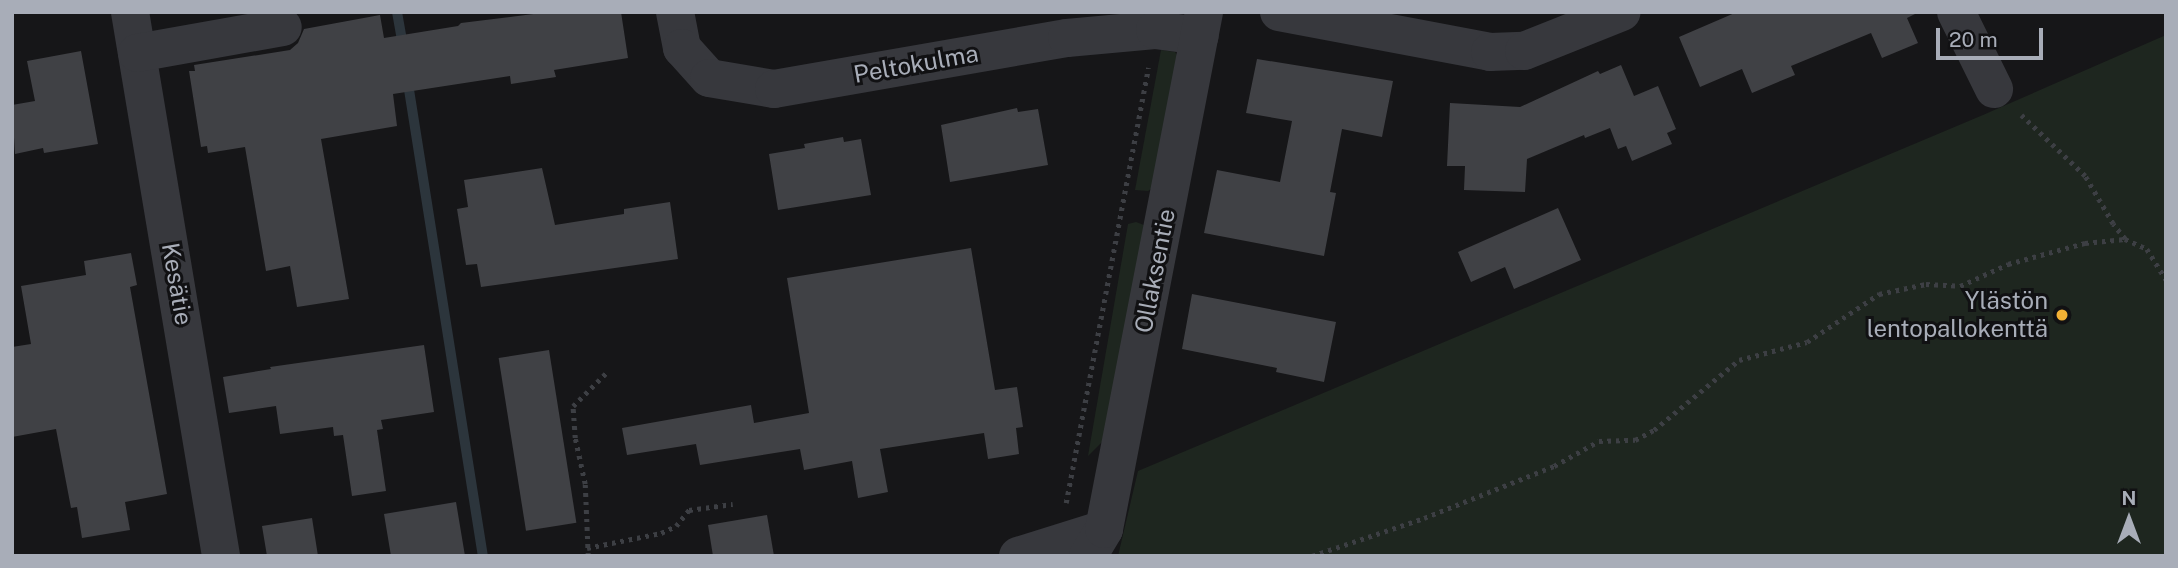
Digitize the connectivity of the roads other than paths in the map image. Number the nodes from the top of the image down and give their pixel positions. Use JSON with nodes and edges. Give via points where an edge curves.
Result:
{"nodes":[{"id":1,"x":130,"y":12,"type":"edge"},
{"id":2,"x":675,"y":12,"type":"edge"},
{"id":3,"x":1279,"y":12,"type":"edge"},
{"id":4,"x":1622,"y":12,"type":"edge"},
{"id":5,"x":1956,"y":12,"type":"edge"},
{"id":6,"x":1202,"y":24,"type":"edge"},
{"id":7,"x":283,"y":27,"type":"dead end"},
{"id":8,"x":137,"y":53,"type":"junction"},
{"id":9,"x":1994,"y":89,"type":"road end"},
{"id":10,"x":1083,"y":543,"type":"edge"},
{"id":11,"x":221,"y":556,"type":"edge"},
{"id":12,"x":1018,"y":556,"type":"edge"}],
"edges":[{"from":1,"to":8,"type":"street","name":"Kesätie"},
{"from":2,"to":6,"type":"street","name":"Peltokulma","via":[[682,48],[709,78],[774,89],[1067,38]]},
{"from":3,"to":4,"type":"street","via":[[1490,52],[1524,51]]},
{"from":5,"to":9,"type":"street"},
{"from":6,"to":10,"type":"street","name":"Ollaksentie"},
{"from":7,"to":8,"type":"street"},
{"from":8,"to":11,"type":"street","name":"Kesätie"},
{"from":10,"to":12,"type":"street"}]}
